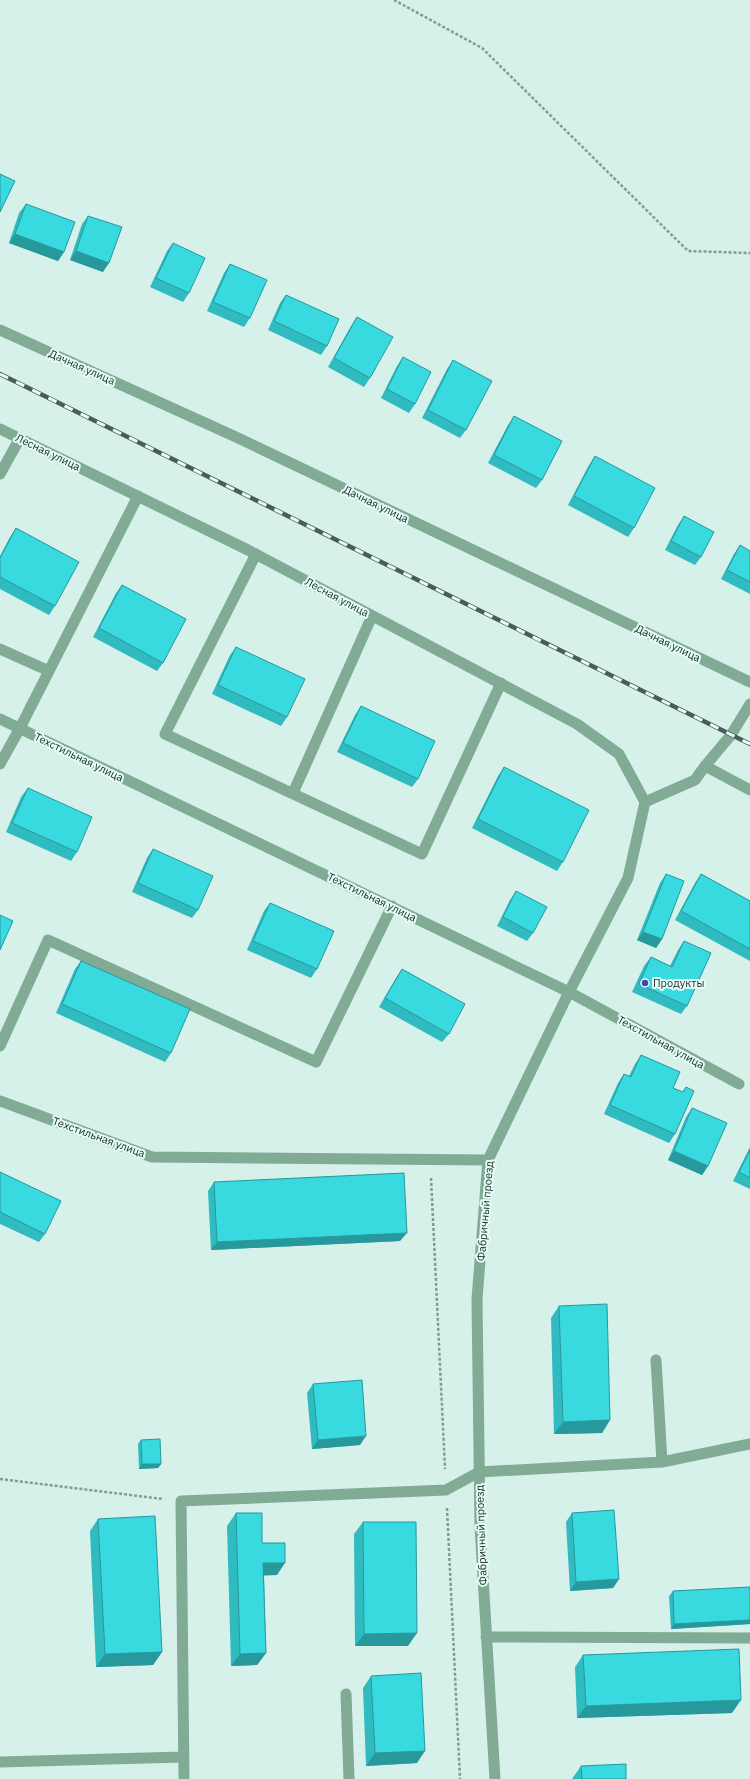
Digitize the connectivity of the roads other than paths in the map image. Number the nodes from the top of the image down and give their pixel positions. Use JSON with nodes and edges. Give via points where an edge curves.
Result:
{"nodes":[{"id":1,"x":0,"y":330,"type":"edge"},
{"id":2,"x":0,"y":429,"type":"edge"},
{"id":3,"x":20,"y":438,"type":"junction"},
{"id":4,"x":0,"y":474,"type":"edge"},
{"id":5,"x":138,"y":496,"type":"junction"},
{"id":6,"x":256,"y":554,"type":"junction"},
{"id":7,"x":372,"y":616,"type":"junction"},
{"id":8,"x":0,"y":649,"type":"edge"},
{"id":9,"x":49,"y":672,"type":"junction"},
{"id":10,"x":750,"y":682,"type":"edge"},
{"id":11,"x":501,"y":684,"type":"junction"},
{"id":12,"x":750,"y":704,"type":"edge"},
{"id":13,"x":0,"y":718,"type":"edge"},
{"id":14,"x":20,"y":728,"type":"junction"},
{"id":15,"x":0,"y":764,"type":"edge"},
{"id":16,"x":705,"y":766,"type":"junction"},
{"id":17,"x":750,"y":790,"type":"edge"},
{"id":18,"x":293,"y":794,"type":"junction"},
{"id":19,"x":645,"y":802,"type":"junction"},
{"id":20,"x":392,"y":906,"type":"junction"},
{"id":21,"x":569,"y":992,"type":"junction"},
{"id":22,"x":0,"y":1046,"type":"edge"},
{"id":23,"x":739,"y":1084,"type":"dead end"},
{"id":24,"x":0,"y":1101,"type":"edge"},
{"id":25,"x":488,"y":1160,"type":"junction"},
{"id":26,"x":656,"y":1360,"type":"dead end"},
{"id":27,"x":750,"y":1444,"type":"edge"},
{"id":28,"x":662,"y":1462,"type":"junction"},
{"id":29,"x":479,"y":1472,"type":"junction"},
{"id":30,"x":486,"y":1637,"type":"junction"},
{"id":31,"x":750,"y":1638,"type":"edge"},
{"id":32,"x":346,"y":1694,"type":"dead end"},
{"id":33,"x":183,"y":1757,"type":"junction"},
{"id":34,"x":0,"y":1762,"type":"edge"},
{"id":35,"x":184,"y":1779,"type":"edge"},
{"id":36,"x":349,"y":1779,"type":"edge"},
{"id":37,"x":495,"y":1779,"type":"edge"}],
"edges":[{"from":1,"to":10,"type":"street","name":"Дачная улица","via":[[236,437]]},
{"from":2,"to":3,"type":"street","name":"Лесная улица"},
{"from":3,"to":4,"type":"street"},
{"from":3,"to":5,"type":"street","name":"Лесная улица"},
{"from":5,"to":6,"type":"street","name":"Лесная улица"},
{"from":5,"to":9,"type":"street"},
{"from":6,"to":7,"type":"street","name":"Лесная улица"},
{"from":6,"to":18,"type":"street","via":[[165,734]]},
{"from":7,"to":11,"type":"street","name":"Лесная улица"},
{"from":7,"to":18,"type":"street"},
{"from":8,"to":9,"type":"street"},
{"from":9,"to":14,"type":"street"},
{"from":11,"to":18,"type":"street","via":[[422,854]]},
{"from":11,"to":19,"type":"street","name":"Лесная улица","via":[[577,724],[619,754]]},
{"from":12,"to":16,"type":"street","via":[[731,735]]},
{"from":13,"to":14,"type":"street","name":"Техстильная улица"},
{"from":14,"to":15,"type":"street"},
{"from":14,"to":20,"type":"street","name":"Техстильная улица"},
{"from":16,"to":17,"type":"street"},
{"from":16,"to":19,"type":"street","via":[[695,780]]},
{"from":19,"to":21,"type":"street","name":"Фабричный проезд","via":[[628,878]]},
{"from":20,"to":21,"type":"street","name":"Техстильная улица"},
{"from":20,"to":22,"type":"street","via":[[316,1062],[48,940]]},
{"from":21,"to":23,"type":"street","name":"Техстильная улица"},
{"from":21,"to":25,"type":"street","name":"Фабричный проезд"},
{"from":24,"to":25,"type":"street","name":"Техстильная улица","via":[[152,1157]]},
{"from":25,"to":29,"type":"street","name":"Фабричный проезд","via":[[477,1299]]},
{"from":26,"to":28,"type":"street"},
{"from":27,"to":28,"type":"street"},
{"from":28,"to":29,"type":"street"},
{"from":29,"to":30,"type":"street","name":"Фабричный проезд"},
{"from":29,"to":33,"type":"street","via":[[446,1490],[181,1501]]},
{"from":30,"to":31,"type":"street"},
{"from":30,"to":37,"type":"street","name":"Фабричный проезд"},
{"from":32,"to":36,"type":"street"},
{"from":33,"to":34,"type":"street"},
{"from":33,"to":35,"type":"street"}]}
